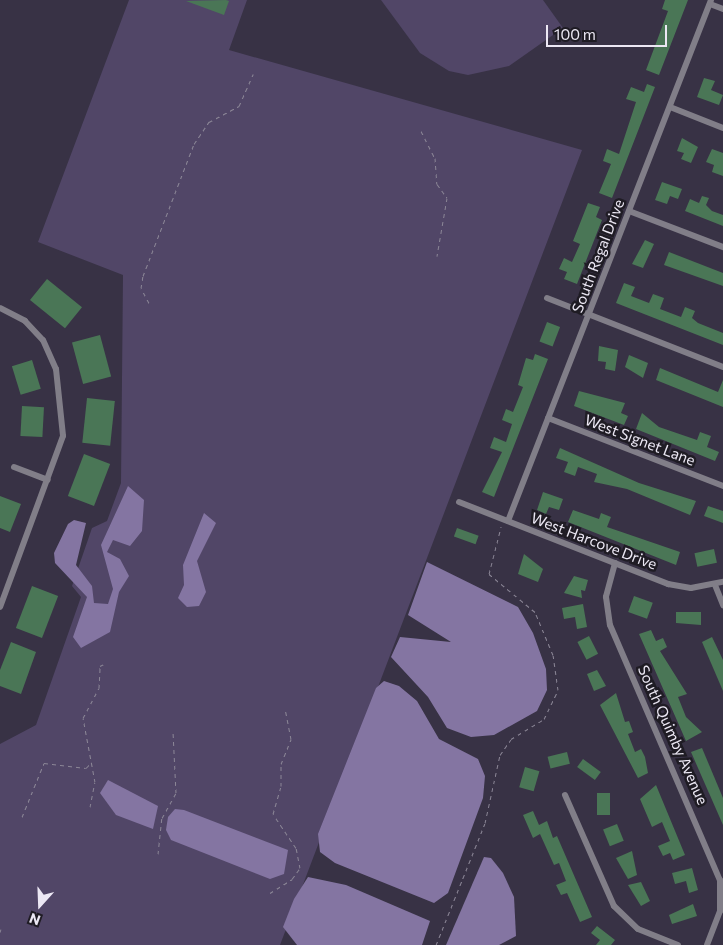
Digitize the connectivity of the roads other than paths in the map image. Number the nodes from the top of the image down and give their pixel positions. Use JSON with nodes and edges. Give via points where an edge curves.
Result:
{"nodes":[{"id":1,"x":711,"y":2,"type":"edge"},
{"id":2,"x":723,"y":9,"type":"edge"},
{"id":3,"x":670,"y":107,"type":"junction"},
{"id":4,"x":723,"y":128,"type":"edge"},
{"id":5,"x":629,"y":211,"type":"junction"},
{"id":6,"x":723,"y":247,"type":"edge"},
{"id":7,"x":547,"y":298,"type":"dead end"},
{"id":8,"x":0,"y":308,"type":"edge"},
{"id":9,"x":589,"y":314,"type":"junction"},
{"id":10,"x":723,"y":367,"type":"edge"},
{"id":11,"x":548,"y":418,"type":"junction"},
{"id":12,"x":14,"y":466,"type":"dead end"},
{"id":13,"x":48,"y":480,"type":"junction"},
{"id":14,"x":723,"y":486,"type":"edge"},
{"id":15,"x":459,"y":502,"type":"dead end"},
{"id":16,"x":506,"y":520,"type":"junction"},
{"id":17,"x":615,"y":563,"type":"junction"},
{"id":18,"x":723,"y":582,"type":"edge"},
{"id":19,"x":715,"y":585,"type":"junction"},
{"id":20,"x":723,"y":605,"type":"edge"},
{"id":21,"x":0,"y":607,"type":"edge"},
{"id":22,"x":565,"y":795,"type":"dead end"},
{"id":23,"x":678,"y":945,"type":"edge"},
{"id":24,"x":707,"y":945,"type":"edge"}],
"edges":[{"from":1,"to":2,"type":"street"},
{"from":1,"to":3,"type":"street","name":"South Regal Drive"},
{"from":3,"to":4,"type":"street"},
{"from":3,"to":5,"type":"street","name":"South Regal Drive"},
{"from":5,"to":6,"type":"street"},
{"from":5,"to":9,"type":"street","name":"South Regal Drive"},
{"from":7,"to":9,"type":"street"},
{"from":8,"to":13,"type":"street","via":[[25,321],[43,340],[62,398],[63,436]]},
{"from":9,"to":10,"type":"street"},
{"from":9,"to":11,"type":"street","name":"South Regal Drive"},
{"from":11,"to":14,"type":"street","name":"West Signet Lane"},
{"from":11,"to":16,"type":"street","name":"South Regal Drive"},
{"from":12,"to":13,"type":"street"},
{"from":13,"to":21,"type":"street"},
{"from":15,"to":16,"type":"street","name":"West Harcove Drive"},
{"from":16,"to":17,"type":"street","name":"West Harcove Drive"},
{"from":17,"to":19,"type":"street","name":"West Harcove Drive","via":[[680,587]]},
{"from":17,"to":24,"type":"street","name":"South Quimby Avenue","via":[[606,597],[610,625],[720,880],[720,911]]},
{"from":18,"to":19,"type":"street","name":"West Harcove Drive"},
{"from":19,"to":20,"type":"street"},
{"from":22,"to":23,"type":"street","via":[[614,906],[638,928]]}]}
